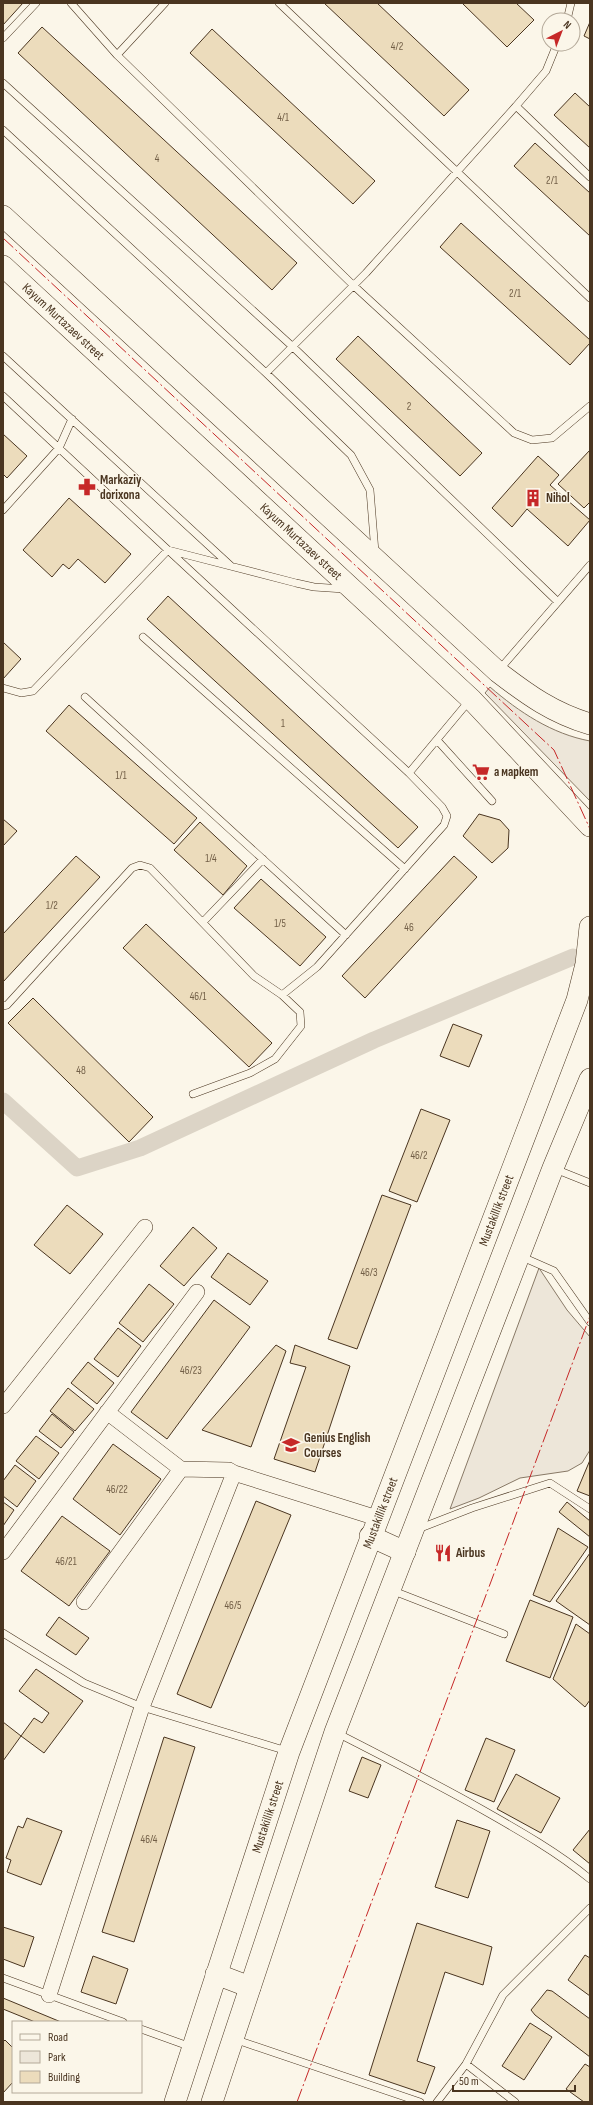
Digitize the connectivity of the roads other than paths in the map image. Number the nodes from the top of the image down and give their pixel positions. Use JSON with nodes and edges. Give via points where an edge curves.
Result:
{"nodes":[{"id":1,"x":36,"y":3,"type":"edge"},
{"id":2,"x":71,"y":3,"type":"edge"},
{"id":3,"x":165,"y":3,"type":"edge"},
{"id":4,"x":279,"y":3,"type":"edge"},
{"id":5,"x":3,"y":38,"type":"edge"},
{"id":6,"x":554,"y":52,"type":"edge"},
{"id":7,"x":117,"y":55,"type":"junction"},
{"id":8,"x":3,"y":83,"type":"edge"},
{"id":9,"x":516,"y":106,"type":"junction"},
{"id":10,"x":3,"y":130,"type":"edge"},
{"id":11,"x":456,"y":172,"type":"junction"},
{"id":12,"x":590,"y":177,"type":"edge"},
{"id":13,"x":3,"y":216,"type":"edge"},
{"id":14,"x":3,"y":266,"type":"edge"},
{"id":15,"x":353,"y":285,"type":"junction"},
{"id":16,"x":590,"y":298,"type":"edge"},
{"id":17,"x":293,"y":347,"type":"junction"},
{"id":18,"x":3,"y":356,"type":"edge"},
{"id":19,"x":266,"y":374,"type":"junction"},
{"id":20,"x":3,"y":396,"type":"edge"},
{"id":21,"x":590,"y":406,"type":"edge"},
{"id":22,"x":72,"y":420,"type":"junction"},
{"id":23,"x":59,"y":448,"type":"junction"},
{"id":24,"x":3,"y":510,"type":"edge"},
{"id":25,"x":168,"y":550,"type":"junction"},
{"id":26,"x":375,"y":560,"type":"junction"},
{"id":27,"x":590,"y":565,"type":"edge"},
{"id":28,"x":233,"y":568,"type":"junction"},
{"id":29,"x":352,"y":589,"type":"junction"},
{"id":30,"x":558,"y":602,"type":"junction"},
{"id":31,"x":143,"y":637,"type":"dead end"},
{"id":32,"x":498,"y":672,"type":"junction"},
{"id":33,"x":3,"y":688,"type":"edge"},
{"id":34,"x":86,"y":697,"type":"dead end"},
{"id":35,"x":471,"y":699,"type":"junction"},
{"id":36,"x":590,"y":724,"type":"edge"},
{"id":37,"x":437,"y":740,"type":"junction"},
{"id":38,"x":409,"y":774,"type":"junction"},
{"id":39,"x":492,"y":801,"type":"dead end"},
{"id":40,"x":590,"y":826,"type":"edge"},
{"id":41,"x":263,"y":858,"type":"junction"},
{"id":42,"x":405,"y":869,"type":"junction"},
{"id":43,"x":203,"y":922,"type":"junction"},
{"id":44,"x":590,"y":927,"type":"edge"},
{"id":45,"x":346,"y":934,"type":"junction"},
{"id":46,"x":282,"y":995,"type":"junction"},
{"id":47,"x":3,"y":1006,"type":"edge"},
{"id":48,"x":590,"y":1079,"type":"edge"},
{"id":49,"x":193,"y":1094,"type":"dead end"},
{"id":50,"x":553,"y":1168,"type":"junction"},
{"id":51,"x":590,"y":1183,"type":"edge"},
{"id":52,"x":145,"y":1226,"type":"dead end"},
{"id":53,"x":520,"y":1256,"type":"junction"},
{"id":54,"x":197,"y":1292,"type":"dead end"},
{"id":55,"x":590,"y":1322,"type":"edge"},
{"id":56,"x":3,"y":1406,"type":"edge"},
{"id":57,"x":107,"y":1412,"type":"junction"},
{"id":58,"x":181,"y":1469,"type":"junction"},
{"id":59,"x":234,"y":1473,"type":"junction"},
{"id":60,"x":590,"y":1509,"type":"edge"},
{"id":61,"x":373,"y":1527,"type":"junction"},
{"id":62,"x":412,"y":1531,"type":"junction"},
{"id":63,"x":3,"y":1552,"type":"edge"},
{"id":64,"x":405,"y":1552,"type":"junction"},
{"id":65,"x":391,"y":1590,"type":"junction"},
{"id":66,"x":84,"y":1602,"type":"dead end"},
{"id":67,"x":3,"y":1633,"type":"edge"},
{"id":68,"x":504,"y":1634,"type":"dead end"},
{"id":69,"x":142,"y":1707,"type":"junction"},
{"id":70,"x":335,"y":1732,"type":"junction"},
{"id":71,"x":289,"y":1752,"type":"junction"},
{"id":72,"x":590,"y":1879,"type":"edge"},
{"id":73,"x":590,"y":1908,"type":"edge"},
{"id":74,"x":216,"y":1974,"type":"junction"},
{"id":75,"x":3,"y":1978,"type":"edge"},
{"id":76,"x":250,"y":1987,"type":"junction"},
{"id":77,"x":49,"y":1995,"type":"junction"},
{"id":78,"x":120,"y":2021,"type":"edge"},
{"id":79,"x":142,"y":2029,"type":"edge"},
{"id":80,"x":232,"y":2039,"type":"junction"},
{"id":81,"x":193,"y":2048,"type":"junction"},
{"id":82,"x":466,"y":2064,"type":"junction"},
{"id":83,"x":175,"y":2102,"type":"edge"},
{"id":84,"x":212,"y":2102,"type":"edge"},
{"id":85,"x":420,"y":2102,"type":"edge"},
{"id":86,"x":437,"y":2102,"type":"edge"},
{"id":87,"x":515,"y":2102,"type":"edge"}],
"edges":[{"from":1,"to":5,"type":"lane"},
{"from":2,"to":7,"type":"lane"},
{"from":3,"to":7,"type":"lane"},
{"from":4,"to":11,"type":"lane"},
{"from":6,"to":9,"type":"lane","via":[[546,71]]},
{"from":7,"to":15,"type":"lane"},
{"from":8,"to":17,"type":"lane"},
{"from":9,"to":11,"type":"lane"},
{"from":9,"to":12,"type":"lane"},
{"from":10,"to":19,"type":"lane"},
{"from":11,"to":15,"type":"lane"},
{"from":11,"to":16,"type":"lane"},
{"from":13,"to":26,"type":"main road"},
{"from":14,"to":29,"type":"main road","name":"Kayum Murtazaev street"},
{"from":15,"to":17,"type":"lane"},
{"from":15,"to":21,"type":"lane","via":[[514,433],[532,440],[552,438]]},
{"from":17,"to":19,"type":"lane"},
{"from":17,"to":30,"type":"lane"},
{"from":18,"to":22,"type":"lane"},
{"from":19,"to":26,"type":"lane","via":[[351,455],[370,490]]},
{"from":20,"to":23,"type":"lane"},
{"from":22,"to":23,"type":"lane"},
{"from":22,"to":28,"type":"lane"},
{"from":23,"to":24,"type":"lane"},
{"from":23,"to":25,"type":"lane"},
{"from":25,"to":28,"type":"lane"},
{"from":25,"to":33,"type":"lane","via":[[33,690],[21,693]]},
{"from":25,"to":38,"type":"lane"},
{"from":26,"to":32,"type":"main road"},
{"from":27,"to":30,"type":"lane"},
{"from":28,"to":29,"type":"lane","via":[[314,587]]},
{"from":29,"to":35,"type":"main road","name":"Kayum Murtazaev street"},
{"from":30,"to":32,"type":"lane"},
{"from":31,"to":42,"type":"lane"},
{"from":32,"to":36,"type":"main road","via":[[535,701],[567,718]]},
{"from":34,"to":41,"type":"lane"},
{"from":35,"to":37,"type":"lane"},
{"from":35,"to":40,"type":"main road","name":"Kayum Murtazaev street"},
{"from":37,"to":38,"type":"lane"},
{"from":37,"to":39,"type":"lane"},
{"from":38,"to":42,"type":"lane","via":[[442,807],[447,816],[444,825]]},
{"from":41,"to":43,"type":"lane"},
{"from":41,"to":45,"type":"lane"},
{"from":42,"to":45,"type":"lane"},
{"from":43,"to":46,"type":"lane","via":[[254,976]]},
{"from":43,"to":47,"type":"lane","via":[[150,868],[140,865],[132,868],[7,1005]]},
{"from":44,"to":61,"type":"main road","name":"Mustakillik street","via":[[586,964],[577,1000]]},
{"from":45,"to":46,"type":"lane","via":[[317,967]]},
{"from":46,"to":49,"type":"lane","via":[[300,1012],[302,1026],[275,1059],[250,1074]]},
{"from":48,"to":50,"type":"main road"},
{"from":50,"to":51,"type":"lane"},
{"from":50,"to":53,"type":"main road"},
{"from":52,"to":56,"type":"street"},
{"from":53,"to":55,"type":"lane","via":[[554,1271]]},
{"from":53,"to":62,"type":"main road"},
{"from":54,"to":57,"type":"street"},
{"from":57,"to":58,"type":"street"},
{"from":57,"to":63,"type":"street"},
{"from":58,"to":59,"type":"street","via":[[229,1470]]},
{"from":58,"to":66,"type":"street"},
{"from":59,"to":61,"type":"street"},
{"from":59,"to":69,"type":"street"},
{"from":60,"to":62,"type":"lane","via":[[550,1483],[472,1508]]},
{"from":61,"to":64,"type":"main road"},
{"from":61,"to":71,"type":"main road","name":"Mustakillik street"},
{"from":62,"to":64,"type":"main road"},
{"from":64,"to":65,"type":"main road"},
{"from":65,"to":68,"type":"lane"},
{"from":65,"to":70,"type":"main road"},
{"from":67,"to":69,"type":"lane","via":[[84,1683]]},
{"from":69,"to":71,"type":"lane"},
{"from":69,"to":77,"type":"street"},
{"from":70,"to":72,"type":"lane","via":[[420,1775],[520,1831],[575,1866]]},
{"from":70,"to":76,"type":"main road"},
{"from":71,"to":74,"type":"main road","name":"Mustakillik street"},
{"from":73,"to":82,"type":"lane","via":[[503,1995]]},
{"from":74,"to":76,"type":"main road"},
{"from":74,"to":81,"type":"main road","name":"Mustakillik street"},
{"from":75,"to":77,"type":"lane"},
{"from":76,"to":80,"type":"main road"},
{"from":77,"to":78,"type":"lane"},
{"from":79,"to":81,"type":"lane"},
{"from":80,"to":84,"type":"main road"},
{"from":80,"to":85,"type":"lane"},
{"from":81,"to":83,"type":"main road","name":"Mustakillik street"},
{"from":82,"to":86,"type":"lane"},
{"from":82,"to":87,"type":"lane"}]}
